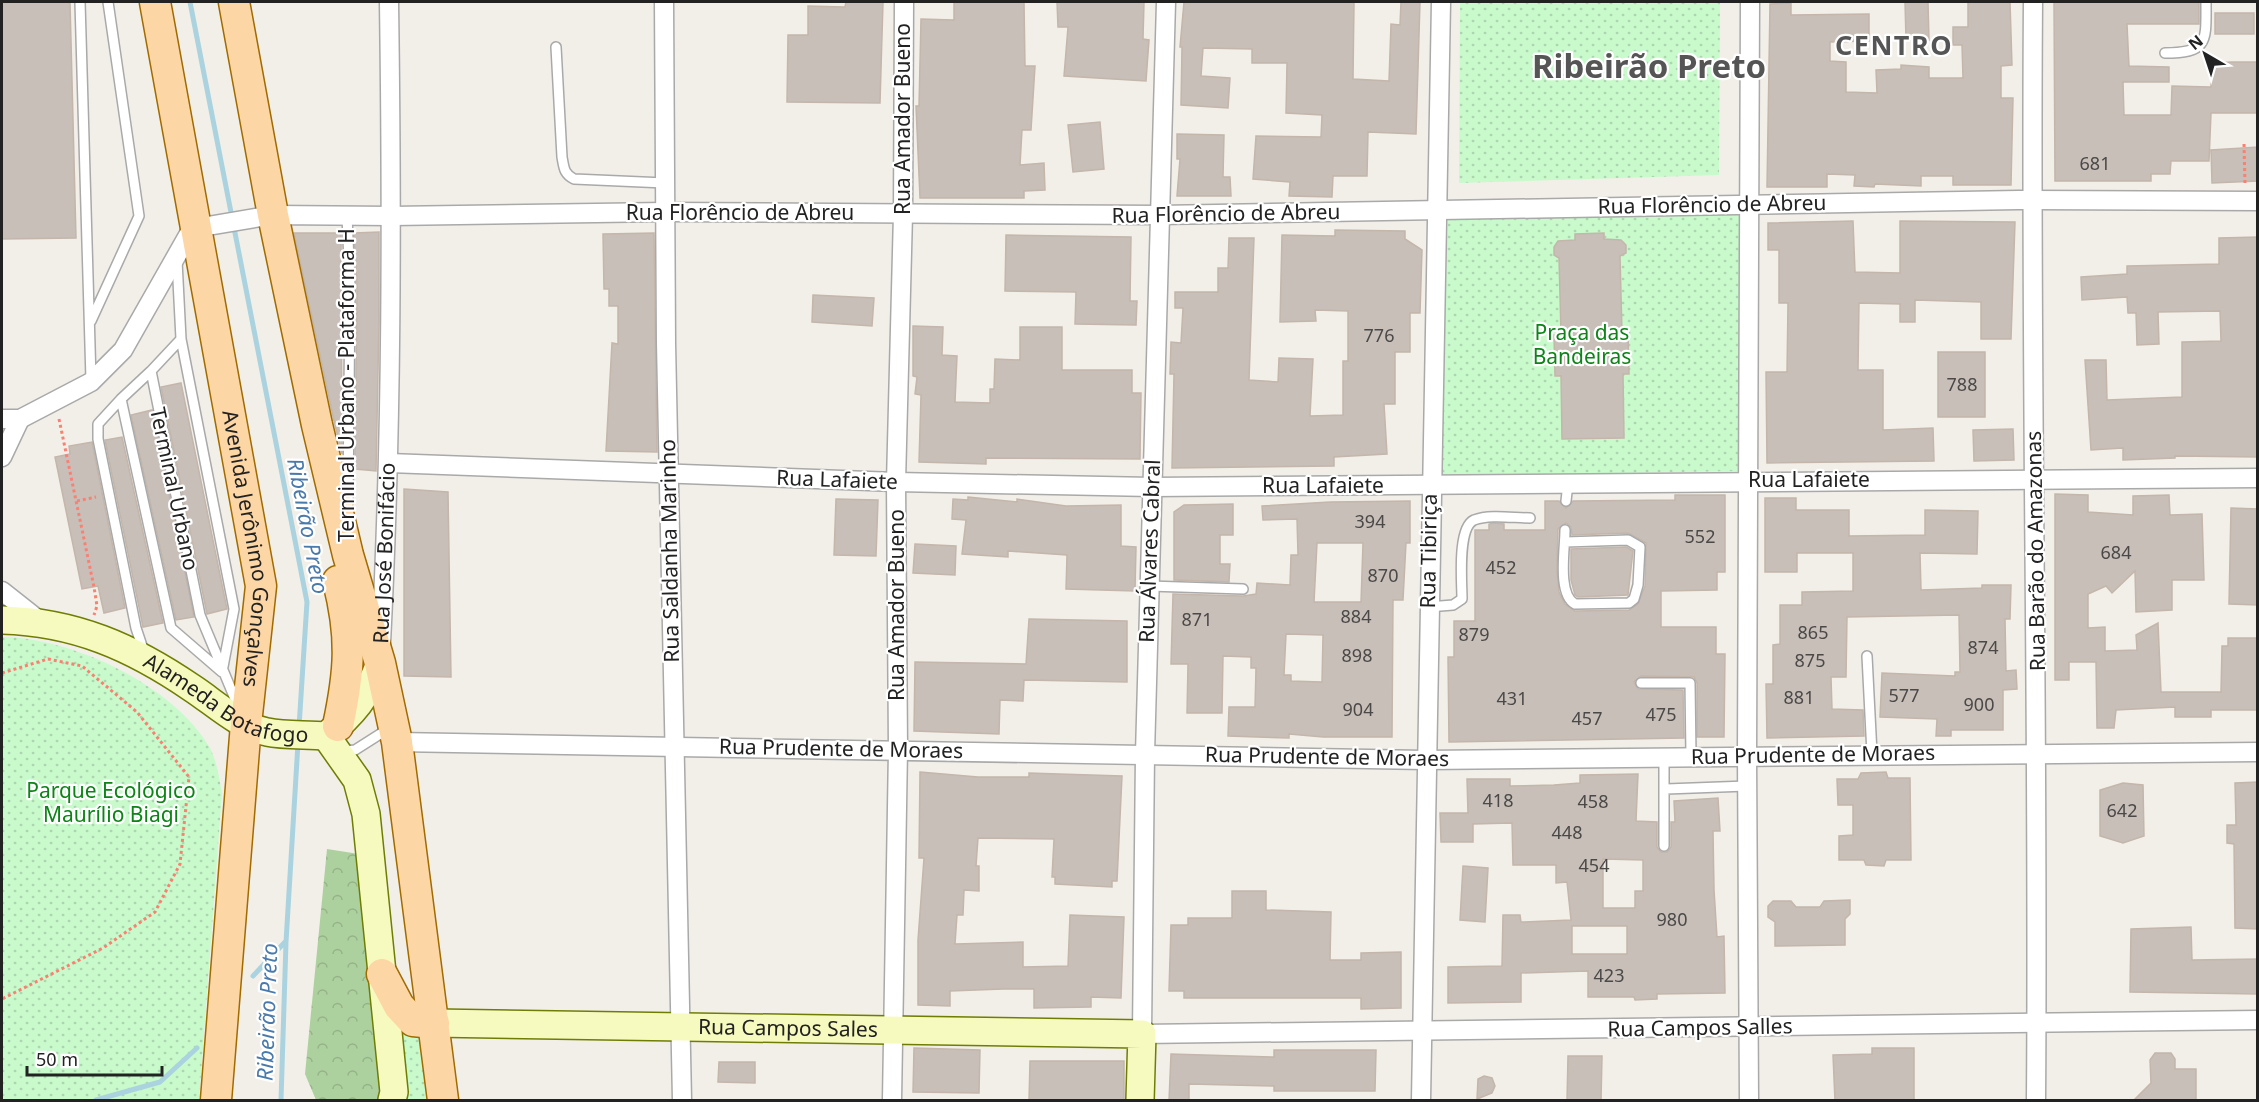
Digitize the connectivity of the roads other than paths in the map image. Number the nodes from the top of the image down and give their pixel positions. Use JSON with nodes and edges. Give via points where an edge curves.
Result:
{"nodes":[{"id":1,"x":80,"y":2,"type":"edge"},
{"id":2,"x":108,"y":2,"type":"edge"},
{"id":3,"x":155,"y":2,"type":"edge"},
{"id":4,"x":234,"y":2,"type":"edge"},
{"id":5,"x":389,"y":2,"type":"edge"},
{"id":6,"x":664,"y":2,"type":"edge"},
{"id":7,"x":904,"y":2,"type":"edge"},
{"id":8,"x":1166,"y":2,"type":"edge"},
{"id":9,"x":1441,"y":2,"type":"edge"},
{"id":10,"x":1750,"y":2,"type":"edge"},
{"id":11,"x":2033,"y":2,"type":"edge"},
{"id":12,"x":2206,"y":2,"type":"edge"},
{"id":13,"x":556,"y":47,"type":"dead end"},
{"id":14,"x":2165,"y":53,"type":"dead end"},
{"id":15,"x":665,"y":183,"type":"junction"},
{"id":16,"x":2031,"y":200,"type":"junction"},
{"id":17,"x":2251,"y":201,"type":"edge"},
{"id":18,"x":1748,"y":203,"type":"junction"},
{"id":19,"x":1437,"y":211,"type":"junction"},
{"id":20,"x":665,"y":212,"type":"junction"},
{"id":21,"x":903,"y":214,"type":"junction"},
{"id":22,"x":1160,"y":215,"type":"junction"},
{"id":23,"x":264,"y":216,"type":"junction"},
{"id":24,"x":347,"y":216,"type":"junction"},
{"id":25,"x":392,"y":216,"type":"junction"},
{"id":26,"x":204,"y":226,"type":"junction"},
{"id":27,"x":177,"y":256,"type":"junction"},
{"id":28,"x":90,"y":323,"type":"junction"},
{"id":29,"x":181,"y":339,"type":"junction"},
{"id":30,"x":150,"y":371,"type":"junction"},
{"id":31,"x":91,"y":382,"type":"junction"},
{"id":32,"x":121,"y":399,"type":"junction"},
{"id":33,"x":2,"y":419,"type":"edge"},
{"id":34,"x":20,"y":419,"type":"junction"},
{"id":35,"x":2,"y":457,"type":"edge"},
{"id":36,"x":388,"y":463,"type":"junction"},
{"id":37,"x":669,"y":474,"type":"junction"},
{"id":38,"x":2258,"y":478,"type":"edge"},
{"id":39,"x":2035,"y":479,"type":"junction"},
{"id":40,"x":1748,"y":480,"type":"junction"},
{"id":41,"x":330,"y":481,"type":"junction"},
{"id":42,"x":896,"y":482,"type":"junction"},
{"id":43,"x":1430,"y":485,"type":"junction"},
{"id":44,"x":1152,"y":487,"type":"junction"},
{"id":45,"x":1530,"y":518,"type":"dead end"},
{"id":46,"x":1565,"y":530,"type":"dead end"},
{"id":47,"x":1565,"y":542,"type":"junction"},
{"id":48,"x":348,"y":555,"type":"junction"},
{"id":49,"x":1149,"y":586,"type":"junction"},
{"id":50,"x":1243,"y":589,"type":"dead end"},
{"id":51,"x":2,"y":591,"type":"edge"},
{"id":52,"x":1428,"y":607,"type":"junction"},
{"id":53,"x":2,"y":620,"type":"edge"},
{"id":54,"x":42,"y":623,"type":"junction"},
{"id":55,"x":1867,"y":656,"type":"dead end"},
{"id":56,"x":146,"y":659,"type":"junction"},
{"id":57,"x":380,"y":663,"type":"junction"},
{"id":58,"x":222,"y":672,"type":"junction"},
{"id":59,"x":1641,"y":683,"type":"dead end"},
{"id":60,"x":256,"y":728,"type":"junction"},
{"id":61,"x":395,"y":732,"type":"junction"},
{"id":62,"x":330,"y":737,"type":"junction"},
{"id":63,"x":673,"y":747,"type":"junction"},
{"id":64,"x":898,"y":749,"type":"junction"},
{"id":65,"x":2038,"y":752,"type":"junction"},
{"id":66,"x":2258,"y":752,"type":"edge"},
{"id":67,"x":1145,"y":754,"type":"junction"},
{"id":68,"x":1872,"y":754,"type":"junction"},
{"id":69,"x":1747,"y":755,"type":"junction"},
{"id":70,"x":1664,"y":756,"type":"junction"},
{"id":71,"x":1691,"y":756,"type":"junction"},
{"id":72,"x":1425,"y":760,"type":"junction"},
{"id":73,"x":1747,"y":786,"type":"junction"},
{"id":74,"x":1666,"y":789,"type":"junction"},
{"id":75,"x":1664,"y":846,"type":"dead end"},
{"id":76,"x":382,"y":974,"type":"junction"},
{"id":77,"x":2258,"y":1020,"type":"edge"},
{"id":78,"x":434,"y":1023,"type":"junction"},
{"id":79,"x":2037,"y":1023,"type":"junction"},
{"id":80,"x":679,"y":1028,"type":"junction"},
{"id":81,"x":1750,"y":1028,"type":"junction"},
{"id":82,"x":892,"y":1030,"type":"junction"},
{"id":83,"x":1422,"y":1031,"type":"junction"},
{"id":84,"x":1142,"y":1034,"type":"junction"},
{"id":85,"x":216,"y":1101,"type":"edge"},
{"id":86,"x":392,"y":1101,"type":"edge"},
{"id":87,"x":443,"y":1101,"type":"edge"},
{"id":88,"x":682,"y":1101,"type":"edge"},
{"id":89,"x":892,"y":1101,"type":"edge"},
{"id":90,"x":1140,"y":1101,"type":"edge"},
{"id":91,"x":1421,"y":1101,"type":"edge"},
{"id":92,"x":1749,"y":1101,"type":"edge"},
{"id":93,"x":2036,"y":1101,"type":"edge"}],
"edges":[{"from":1,"to":28,"type":"lane"},
{"from":2,"to":28,"type":"lane","via":[[139,216]]},
{"from":3,"to":26,"type":"main road","name":"Avenida Jerônimo Gonçalves"},
{"from":4,"to":23,"type":"main road"},
{"from":5,"to":25,"type":"street","name":"Rua José Bonifácio"},
{"from":6,"to":15,"type":"street","name":"Rua Saldanha Marinho"},
{"from":7,"to":21,"type":"street","name":"Rua Amador Bueno"},
{"from":8,"to":22,"type":"street","name":"Rua Álvares Cabral"},
{"from":9,"to":19,"type":"street","name":"Rua Tibiriça"},
{"from":10,"to":18,"type":"street"},
{"from":11,"to":16,"type":"street","name":"Rua Barão do Amazonas"},
{"from":12,"to":14,"type":"lane","via":[[2202,45],[2189,53]]},
{"from":13,"to":15,"type":"lane","via":[[562,157],[568,176]]},
{"from":15,"to":20,"type":"street","name":"Rua Saldanha Marinho"},
{"from":16,"to":17,"type":"street","name":"Rua Florêncio de Abreu"},
{"from":16,"to":18,"type":"street","name":"Rua Florêncio de Abreu"},
{"from":16,"to":39,"type":"street","name":"Rua Barão do Amazonas"},
{"from":18,"to":19,"type":"street","name":"Rua Florêncio de Abreu"},
{"from":18,"to":40,"type":"street"},
{"from":19,"to":22,"type":"street","name":"Rua Florêncio de Abreu"},
{"from":19,"to":43,"type":"street","name":"Rua Tibiriça"},
{"from":20,"to":21,"type":"street","name":"Rua Florêncio de Abreu"},
{"from":20,"to":25,"type":"street","name":"Rua Florêncio de Abreu"},
{"from":20,"to":37,"type":"street","name":"Rua Saldanha Marinho"},
{"from":21,"to":22,"type":"street","name":"Rua Florêncio de Abreu"},
{"from":21,"to":42,"type":"street","name":"Rua Amador Bueno"},
{"from":22,"to":44,"type":"street","name":"Rua Álvares Cabral"},
{"from":23,"to":24,"type":"street","name":"Rua Florêncio de Abreu"},
{"from":23,"to":26,"type":"street","name":"Rua Florêncio de Abreu"},
{"from":23,"to":41,"type":"main road"},
{"from":24,"to":25,"type":"street","name":"Rua Florêncio de Abreu"},
{"from":24,"to":48,"type":"lane","name":"Terminal Urbano - Plataforma H"},
{"from":25,"to":36,"type":"street","name":"Rua José Bonifácio"},
{"from":26,"to":27,"type":"street","via":[[186,236]]},
{"from":26,"to":60,"type":"main road","name":"Avenida Jerônimo Gonçalves","via":[[261,586],[253,683]]},
{"from":27,"to":29,"type":"lane"},
{"from":27,"to":31,"type":"street","via":[[123,350]]},
{"from":28,"to":31,"type":"lane"},
{"from":29,"to":30,"type":"lane"},
{"from":29,"to":58,"type":"lane","via":[[234,609]]},
{"from":30,"to":32,"type":"lane"},
{"from":30,"to":58,"type":"lane","name":"Terminal Urbano","via":[[200,615]]},
{"from":31,"to":34,"type":"street"},
{"from":32,"to":56,"type":"lane","via":[[98,424],[98,439],[136,628]]},
{"from":32,"to":58,"type":"lane","via":[[171,628]]},
{"from":33,"to":34,"type":"street"},
{"from":34,"to":35,"type":"street"},
{"from":36,"to":37,"type":"street","name":"Rua Lafaiete"},
{"from":36,"to":57,"type":"street","name":"Rua José Bonifácio"},
{"from":37,"to":42,"type":"street","name":"Rua Lafaiete"},
{"from":37,"to":63,"type":"street","name":"Rua Saldanha Marinho"},
{"from":38,"to":39,"type":"street","name":"Rua Lafaiete"},
{"from":39,"to":40,"type":"street","name":"Rua Lafaiete"},
{"from":39,"to":65,"type":"street","name":"Rua Barão do Amazonas"},
{"from":40,"to":43,"type":"street","name":"Rua Lafaiete","via":[[1567,492]]},
{"from":40,"to":69,"type":"street"},
{"from":41,"to":48,"type":"main road"},
{"from":41,"to":62,"type":"main road","via":[[323,507],[350,652],[348,679]]},
{"from":42,"to":44,"type":"street","name":"Rua Lafaiete"},
{"from":42,"to":64,"type":"street","name":"Rua Amador Bueno"},
{"from":43,"to":44,"type":"street","name":"Rua Lafaiete"},
{"from":43,"to":52,"type":"street","name":"Rua Tibiriça"},
{"from":44,"to":49,"type":"street","name":"Rua Álvares Cabral"},
{"from":45,"to":52,"type":"lane","via":[[1473,521],[1463,533],[1462,599],[1453,605]]},
{"from":46,"to":47,"type":"lane"},
{"from":47,"to":47,"type":"lane","via":[[1564,589],[1570,601],[1629,603],[1634,599],[1638,585],[1637,543]]},
{"from":48,"to":57,"type":"main road"},
{"from":49,"to":50,"type":"lane"},
{"from":49,"to":67,"type":"street","name":"Rua Álvares Cabral"},
{"from":51,"to":54,"type":"street","name":"Alameda Botafogo"},
{"from":52,"to":72,"type":"street","name":"Rua Tibiriça"},
{"from":53,"to":54,"type":"main road","name":"Alameda Botafogo"},
{"from":54,"to":56,"type":"main road","name":"Alameda Botafogo","via":[[86,632]]},
{"from":55,"to":68,"type":"lane"},
{"from":56,"to":60,"type":"main road","name":"Alameda Botafogo"},
{"from":57,"to":61,"type":"main road","name":"Rua José Bonifácio"},
{"from":57,"to":62,"type":"main road","name":"Alameda Botafogo","via":[[370,690]]},
{"from":58,"to":60,"type":"lane","name":"Terminal Urbano"},
{"from":59,"to":71,"type":"lane","via":[[1690,683]]},
{"from":60,"to":62,"type":"main road","name":"Alameda Botafogo"},
{"from":60,"to":85,"type":"main road","name":"Avenida Jerônimo Gonçalves"},
{"from":61,"to":62,"type":"lane","via":[[389,728],[355,750]]},
{"from":61,"to":63,"type":"street","name":"Rua Prudente de Moraes"},
{"from":61,"to":78,"type":"main road","name":"Rua José Bonifácio"},
{"from":62,"to":76,"type":"main road","via":[[357,780],[366,814]]},
{"from":63,"to":64,"type":"street","name":"Rua Prudente de Moraes"},
{"from":63,"to":80,"type":"street","name":"Rua Saldanha Marinho"},
{"from":64,"to":67,"type":"street","name":"Rua Prudente de Moraes"},
{"from":64,"to":82,"type":"street","name":"Rua Amador Bueno"},
{"from":65,"to":66,"type":"street","name":"Rua Prudente de Moraes"},
{"from":65,"to":68,"type":"street","name":"Rua Prudente de Moraes"},
{"from":65,"to":79,"type":"street","name":"Rua Barão do Amazonas"},
{"from":67,"to":72,"type":"street","name":"Rua Prudente de Moraes"},
{"from":67,"to":84,"type":"street","name":"Rua Álvares Cabral"},
{"from":68,"to":69,"type":"street","name":"Rua Prudente de Moraes"},
{"from":69,"to":71,"type":"street","name":"Rua Prudente de Moraes"},
{"from":69,"to":73,"type":"street"},
{"from":70,"to":71,"type":"street","name":"Rua Prudente de Moraes"},
{"from":70,"to":72,"type":"street","name":"Rua Prudente de Moraes"},
{"from":70,"to":74,"type":"lane"},
{"from":72,"to":83,"type":"street","name":"Rua Tibiriça"},
{"from":73,"to":74,"type":"lane"},
{"from":73,"to":81,"type":"street"},
{"from":74,"to":75,"type":"lane"},
{"from":76,"to":78,"type":"main road","via":[[399,1006],[414,1021]]},
{"from":76,"to":86,"type":"main road"},
{"from":77,"to":79,"type":"street","name":"Rua Campos Salles"},
{"from":78,"to":80,"type":"main road","name":"Rua Campos Sales"},
{"from":78,"to":87,"type":"main road","name":"Rua José Bonifácio"},
{"from":79,"to":81,"type":"street","name":"Rua Campos Salles"},
{"from":79,"to":93,"type":"street","name":"Rua Barão do Amazonas"},
{"from":80,"to":82,"type":"main road","name":"Rua Campos Sales"},
{"from":80,"to":88,"type":"street","name":"Rua Saldanha Marinho"},
{"from":81,"to":83,"type":"street","name":"Rua Campos Salles"},
{"from":81,"to":92,"type":"street"},
{"from":82,"to":84,"type":"main road","name":"Rua Campos Sales"},
{"from":82,"to":89,"type":"street","name":"Rua Amador Bueno"},
{"from":83,"to":84,"type":"street","name":"Rua Campos Salles"},
{"from":83,"to":91,"type":"street","name":"Rua Tibiriça"},
{"from":84,"to":90,"type":"main road","name":"Rua Álvares Cabral"}]}
